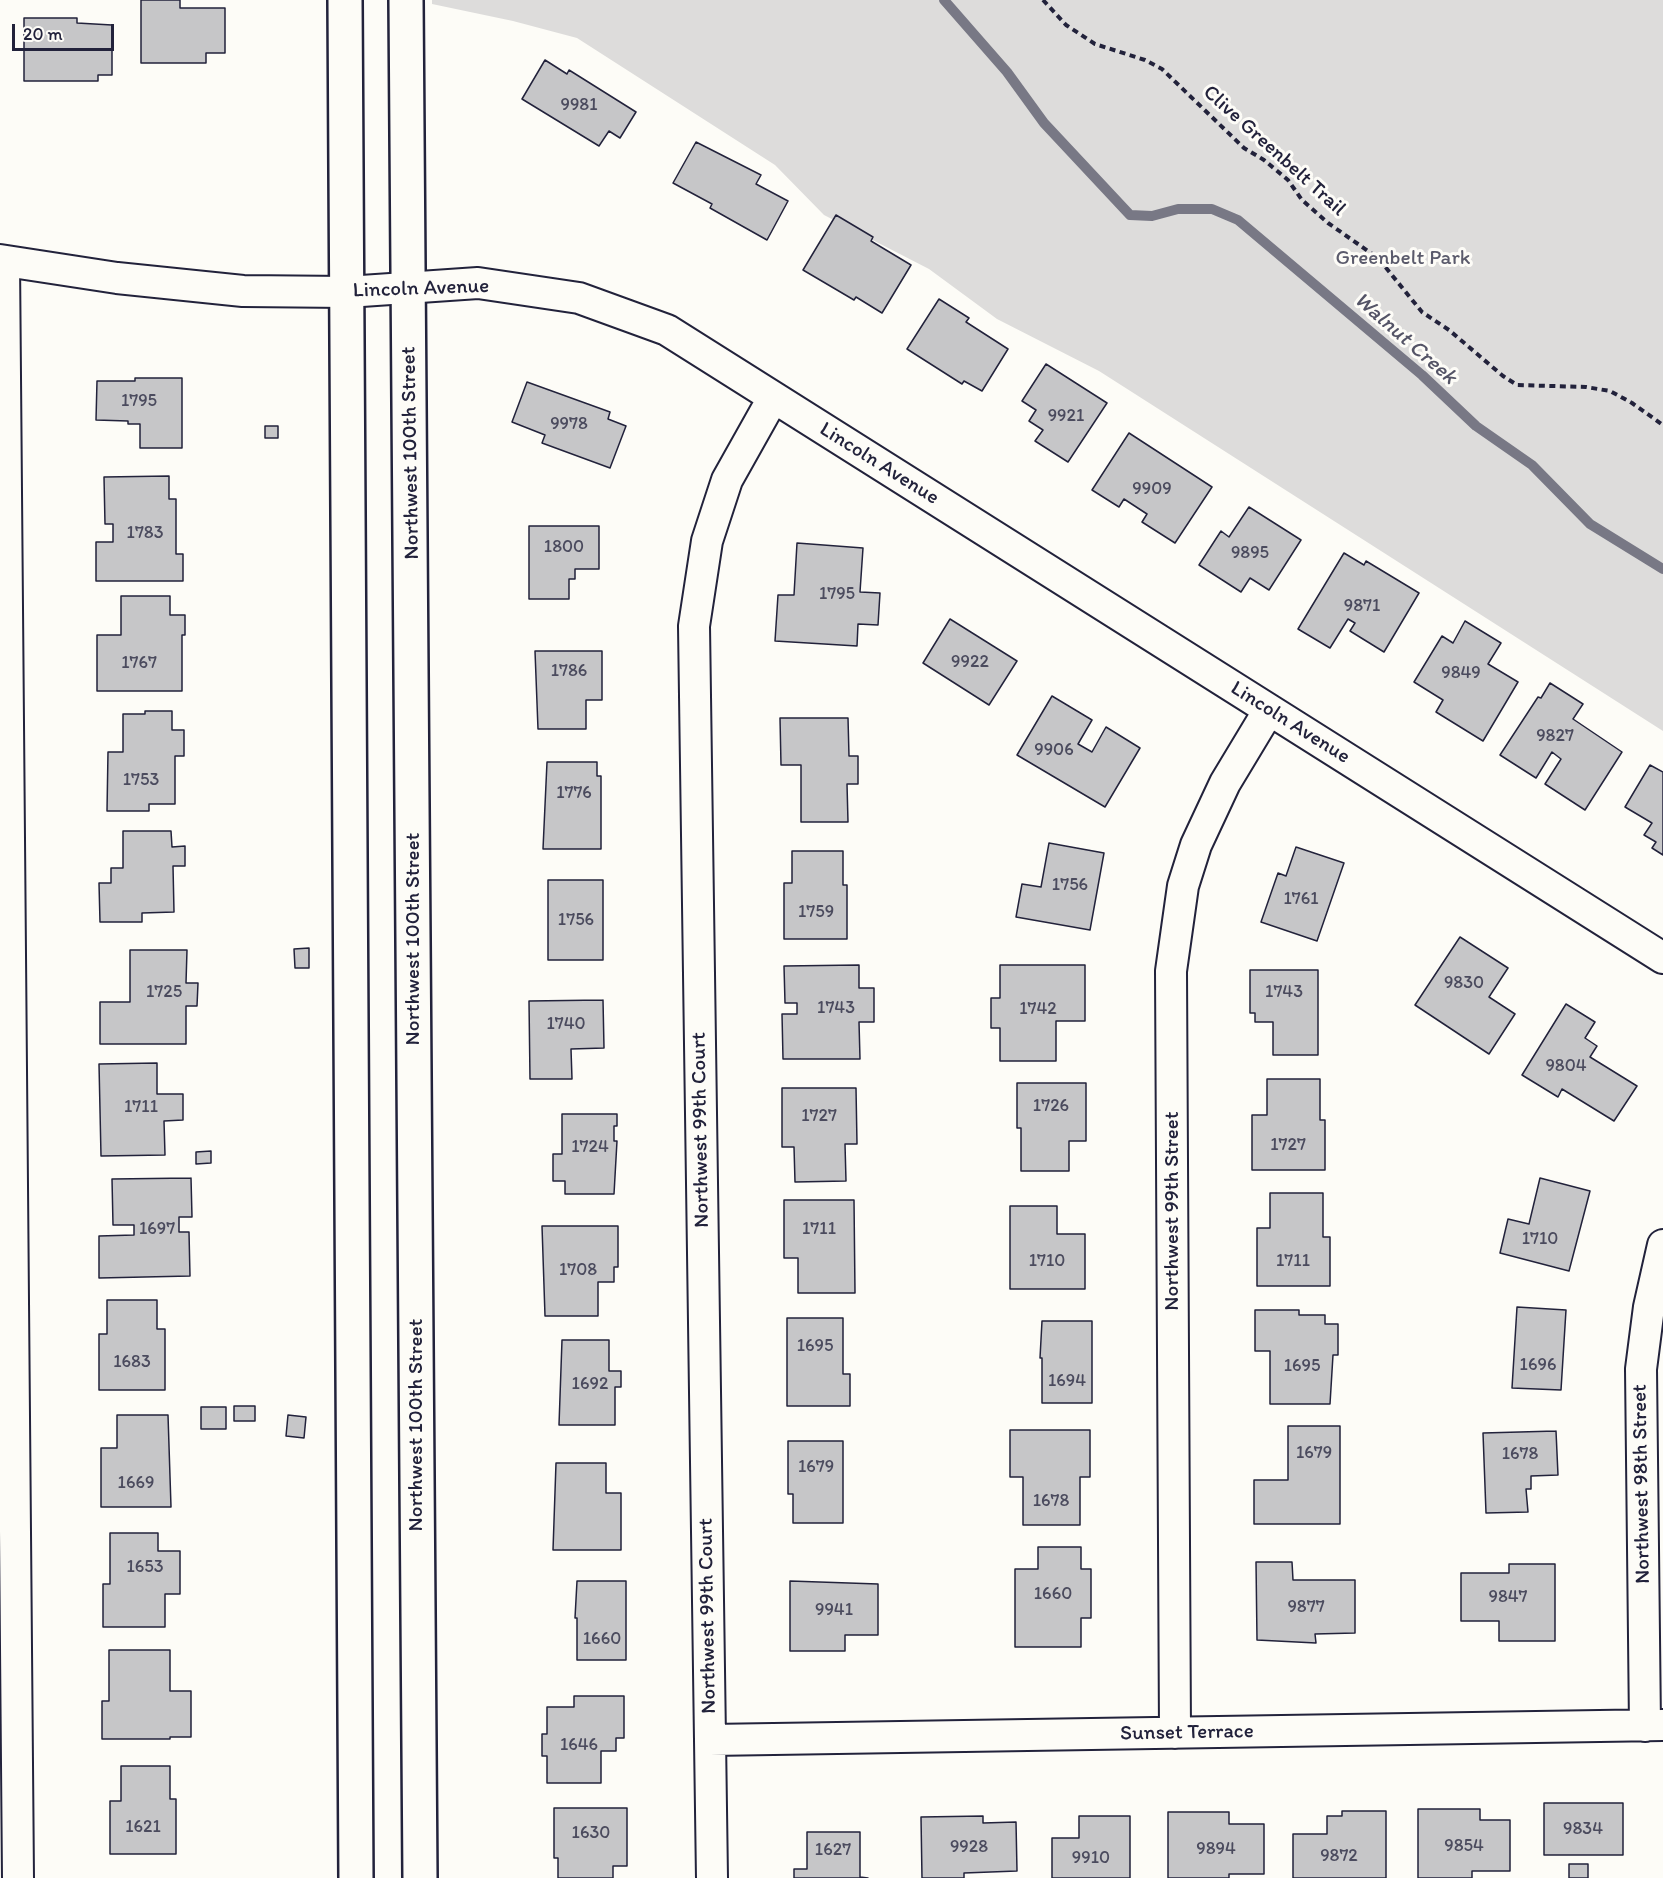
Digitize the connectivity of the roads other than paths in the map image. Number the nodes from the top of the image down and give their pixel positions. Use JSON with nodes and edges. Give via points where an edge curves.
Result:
{"nodes":[{"id":1,"x":345,"y":0,"type":"edge"},
{"id":2,"x":406,"y":0,"type":"edge"},
{"id":3,"x":2,"y":260,"type":"edge"},
{"id":4,"x":408,"y":288,"type":"junction"},
{"id":5,"x":346,"y":292,"type":"junction"},
{"id":6,"x":773,"y":398,"type":"junction"},
{"id":7,"x":1269,"y":710,"type":"junction"},
{"id":8,"x":1663,"y":958,"type":"edge"},
{"id":9,"x":1663,"y":1245,"type":"edge"},
{"id":10,"x":1654,"y":1726,"type":"edge"},
{"id":11,"x":1175,"y":1733,"type":"junction"},
{"id":12,"x":710,"y":1740,"type":"junction"},
{"id":13,"x":18,"y":1878,"type":"edge"},
{"id":14,"x":356,"y":1878,"type":"edge"},
{"id":15,"x":420,"y":1878,"type":"edge"},
{"id":16,"x":712,"y":1878,"type":"edge"}],
"edges":[{"from":1,"to":5,"type":"main road"},
{"from":2,"to":4,"type":"main road","name":"Northwest 100th Street"},
{"from":3,"to":5,"type":"street","name":"Lincoln Avenue","via":[[117,278],[243,291]]},
{"from":3,"to":13,"type":"street"},
{"from":4,"to":5,"type":"street","name":"Lincoln Avenue"},
{"from":4,"to":6,"type":"street","name":"Lincoln Avenue","via":[[478,283],[579,298],[667,330]]},
{"from":4,"to":15,"type":"main road","name":"Northwest 100th Street"},
{"from":5,"to":14,"type":"main road"},
{"from":6,"to":7,"type":"street","name":"Lincoln Avenue"},
{"from":6,"to":12,"type":"street","name":"Northwest 99th Court","via":[[727,480],[707,542],[694,626]]},
{"from":7,"to":8,"type":"street","name":"Lincoln Avenue"},
{"from":7,"to":11,"type":"street","name":"Northwest 99th Street","via":[[1225,783],[1196,845],[1183,886],[1172,971]]},
{"from":9,"to":10,"type":"street","name":"Northwest 98th Street","via":[[1648,1307],[1641,1369]]},
{"from":10,"to":11,"type":"street","name":"Sunset Terrace"},
{"from":11,"to":12,"type":"street","name":"Sunset Terrace"},
{"from":12,"to":16,"type":"street","name":"Northwest 99th Court"}]}
